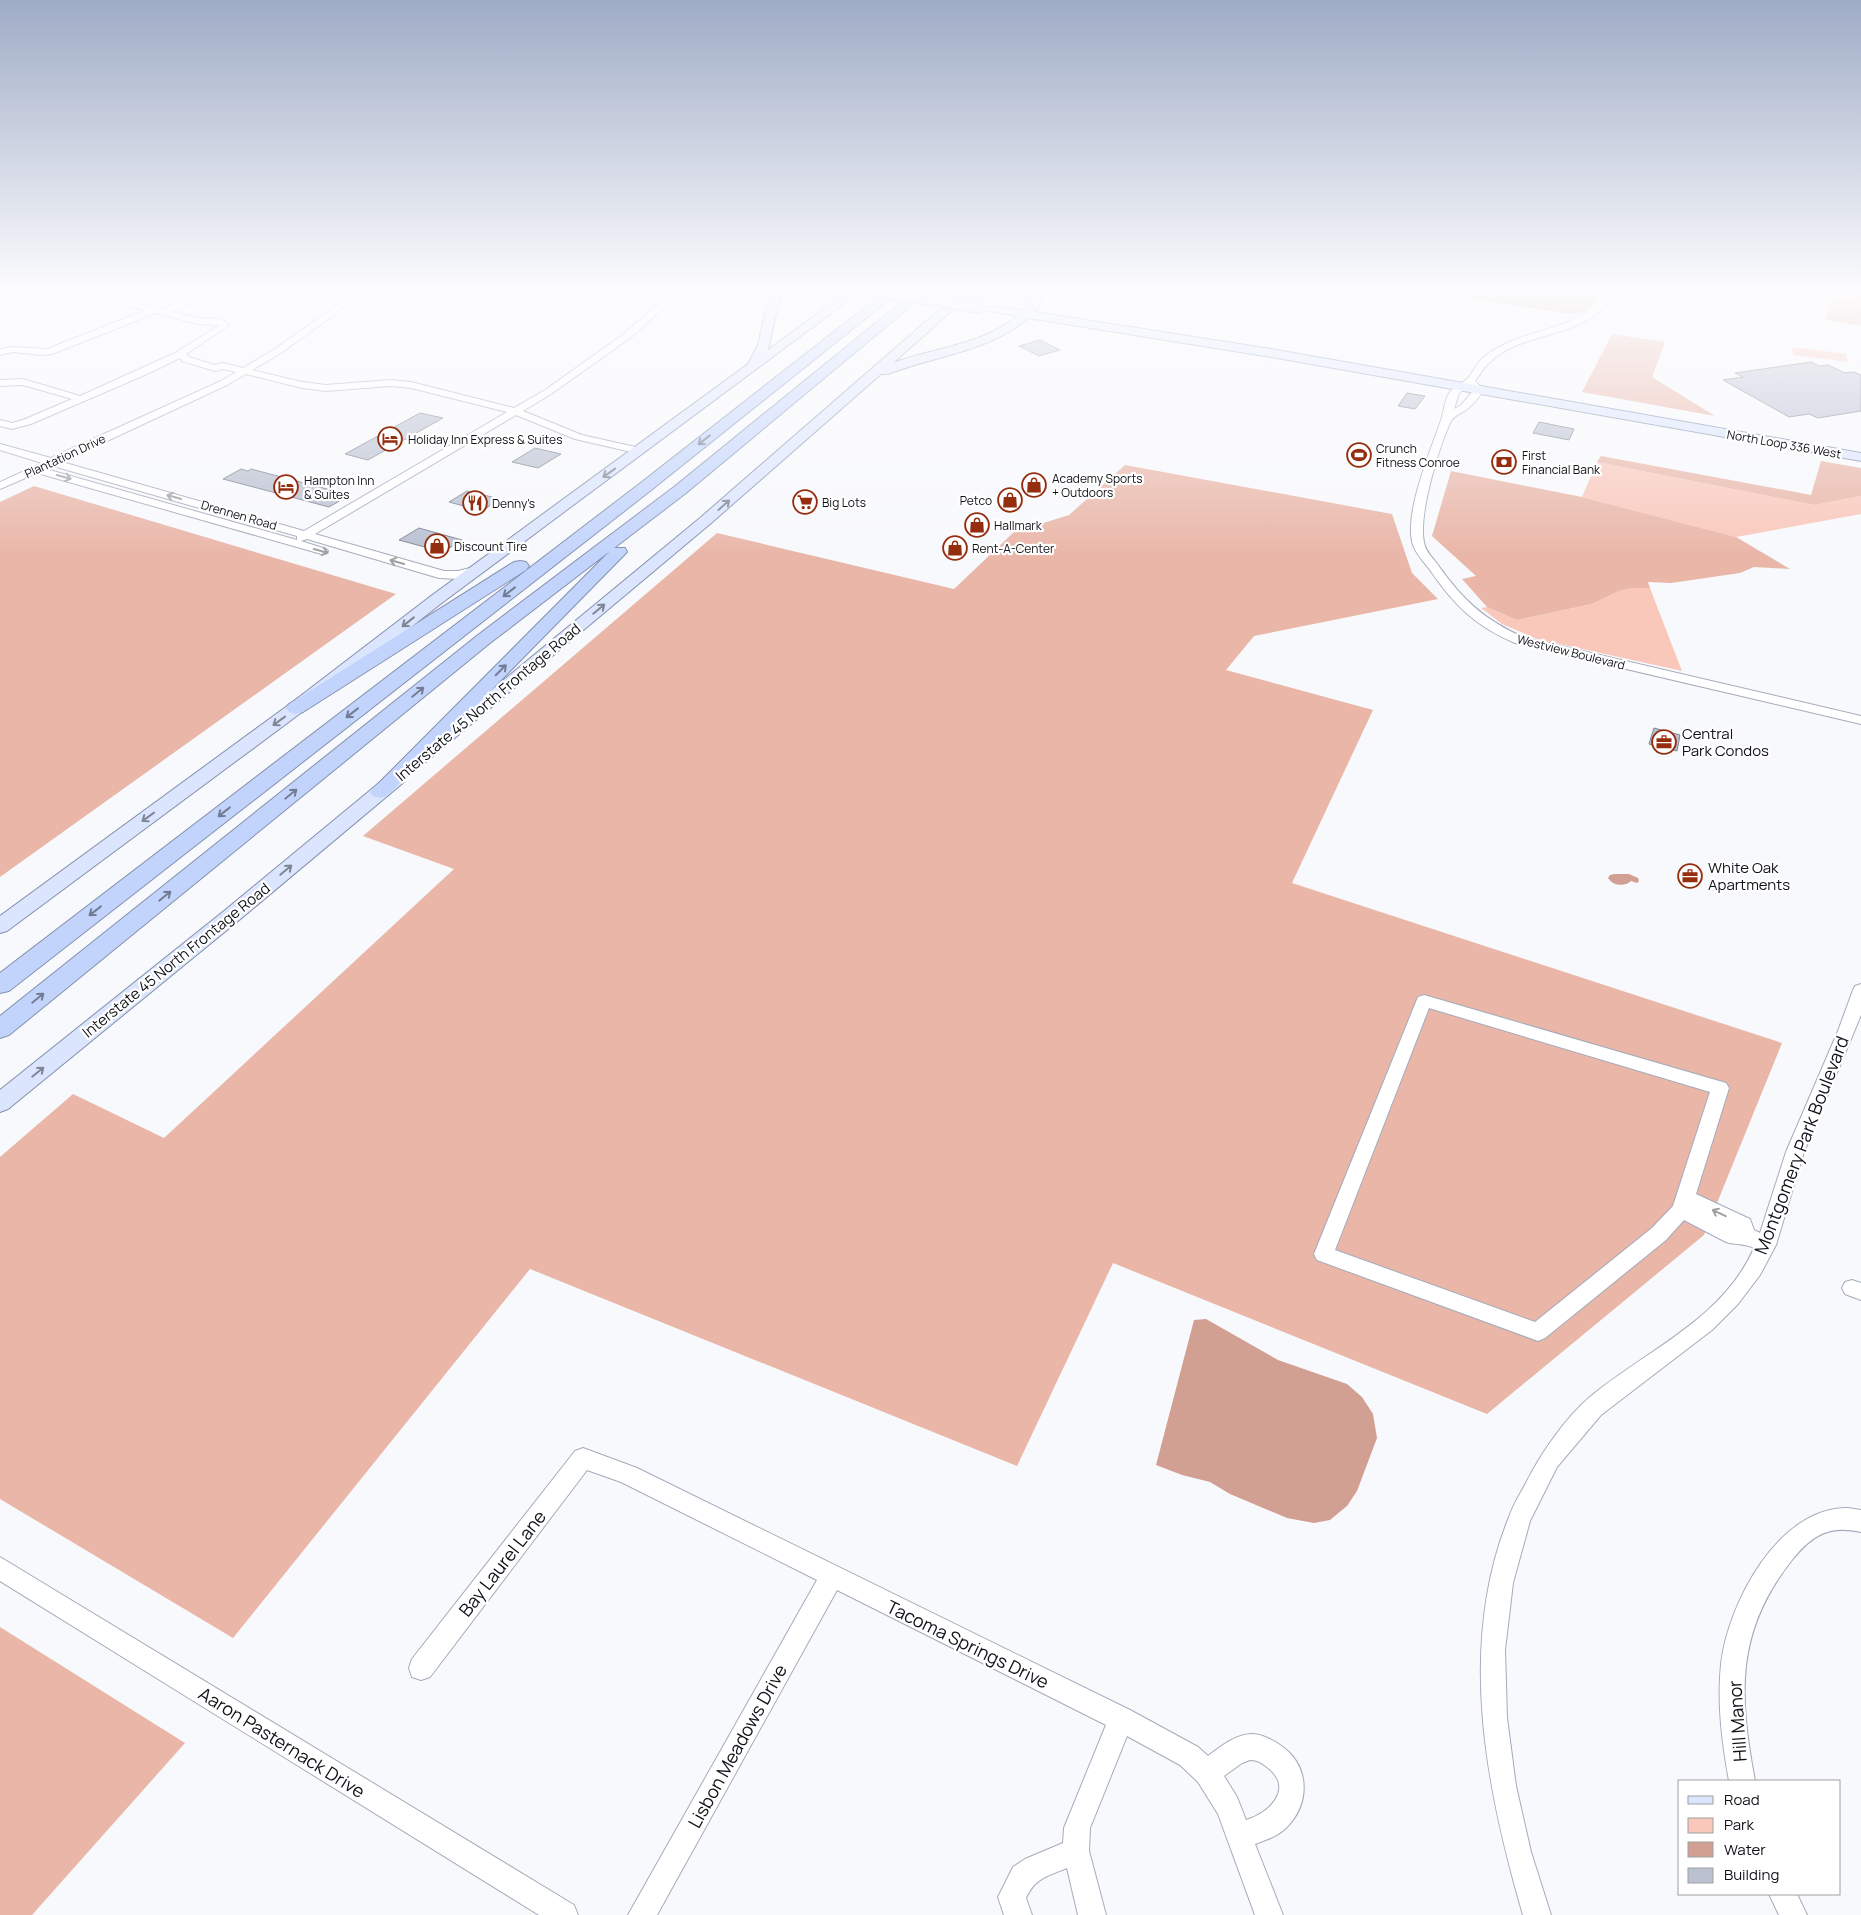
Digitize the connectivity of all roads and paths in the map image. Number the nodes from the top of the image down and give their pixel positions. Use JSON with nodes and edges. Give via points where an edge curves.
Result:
{"nodes":[{"id":1,"x":124,"y":380,"type":"edge"},
{"id":2,"x":204,"y":380,"type":"edge"},
{"id":3,"x":226,"y":380,"type":"edge"},
{"id":4,"x":283,"y":380,"type":"edge"},
{"id":5,"x":564,"y":380,"type":"edge"},
{"id":6,"x":736,"y":380,"type":"edge"},
{"id":7,"x":781,"y":380,"type":"edge"},
{"id":8,"x":814,"y":380,"type":"edge"},
{"id":9,"x":865,"y":380,"type":"edge"},
{"id":10,"x":1437,"y":380,"type":"edge"},
{"id":11,"x":1472,"y":380,"type":"edge"},
{"id":12,"x":861,"y":382,"type":"joint"},
{"id":13,"x":0,"y":383,"type":"edge"},
{"id":14,"x":1470,"y":386,"type":"junction"},
{"id":15,"x":81,"y":399,"type":"junction"},
{"id":16,"x":515,"y":411,"type":"junction"},
{"id":17,"x":1448,"y":417,"type":"junction"},
{"id":18,"x":0,"y":424,"type":"edge"},
{"id":19,"x":1745,"y":433,"type":"junction"},
{"id":20,"x":0,"y":447,"type":"edge"},
{"id":21,"x":1861,"y":450,"type":"edge"},
{"id":22,"x":640,"y":451,"type":"junction"},
{"id":23,"x":1861,"y":457,"type":"edge"},
{"id":24,"x":0,"y":459,"type":"edge"},
{"id":25,"x":52,"y":462,"type":"junction"},
{"id":26,"x":37,"y":464,"type":"junction"},
{"id":27,"x":23,"y":466,"type":"junction"},
{"id":28,"x":0,"y":476,"type":"edge"},
{"id":29,"x":0,"y":486,"type":"edge"},
{"id":30,"x":644,"y":488,"type":"junction"},
{"id":31,"x":680,"y":490,"type":"junction"},
{"id":32,"x":306,"y":535,"type":"junction"},
{"id":33,"x":292,"y":543,"type":"junction"},
{"id":34,"x":478,"y":570,"type":"junction"},
{"id":35,"x":437,"y":599,"type":"junction"},
{"id":36,"x":296,"y":708,"type":"junction"},
{"id":37,"x":1861,"y":720,"type":"edge"},
{"id":38,"x":380,"y":792,"type":"junction"},
{"id":39,"x":0,"y":926,"type":"edge"},
{"id":40,"x":0,"y":985,"type":"edge"},
{"id":41,"x":1861,"y":990,"type":"edge"},
{"id":42,"x":0,"y":1029,"type":"edge"},
{"id":43,"x":0,"y":1103,"type":"edge"},
{"id":44,"x":1683,"y":1203,"type":"junction"},
{"id":45,"x":1756,"y":1240,"type":"junction"},
{"id":46,"x":583,"y":1458,"type":"joint"},
{"id":47,"x":1861,"y":1521,"type":"edge"},
{"id":48,"x":0,"y":1568,"type":"edge"},
{"id":49,"x":832,"y":1577,"type":"junction"},
{"id":50,"x":420,"y":1668,"type":"dead end"},
{"id":51,"x":1121,"y":1719,"type":"junction"},
{"id":52,"x":1207,"y":1773,"type":"junction"},
{"id":53,"x":1742,"y":1780,"type":"edge"},
{"id":54,"x":1238,"y":1836,"type":"junction"},
{"id":55,"x":1076,"y":1851,"type":"junction"},
{"id":56,"x":1783,"y":1895,"type":"edge"},
{"id":57,"x":564,"y":1915,"type":"edge"},
{"id":58,"x":642,"y":1915,"type":"edge"},
{"id":59,"x":1018,"y":1915,"type":"edge"},
{"id":60,"x":1092,"y":1915,"type":"edge"},
{"id":61,"x":1269,"y":1915,"type":"edge"},
{"id":62,"x":1537,"y":1915,"type":"edge"},
{"id":63,"x":1792,"y":1915,"type":"edge"}],
"edges":[{"from":1,"to":15,"type":"street"},
{"from":2,"to":26,"type":"street","name":"Plantation Drive"},
{"from":3,"to":25,"type":"street","name":"Plantation Drive"},
{"from":4,"to":16,"type":"street","via":[[326,388],[390,383],[411,385]]},
{"from":5,"to":16,"type":"street"},
{"from":6,"to":22,"type":"main road"},
{"from":7,"to":30,"type":"highway","one_way":true},
{"from":8,"to":31,"type":"highway"},
{"from":9,"to":12,"type":"main road"},
{"from":10,"to":14,"type":"main road","name":"North Loop 336 West"},
{"from":11,"to":14,"type":"street","name":"Westview Boulevard"},
{"from":38,"to":12,"type":"main road","name":"Interstate 45 North Frontage Road","one_way":true,"via":[[705,521]]},
{"from":13,"to":15,"type":"street","via":[[23,382]]},
{"from":14,"to":17,"type":"street","name":"Westview Boulevard","via":[[1449,404]]},
{"from":14,"to":17,"type":"street","name":"Westview Boulevard","via":[[1464,407]]},
{"from":14,"to":19,"type":"main road","name":"North Loop 336 West"},
{"from":15,"to":18,"type":"street","via":[[27,422],[12,426]]},
{"from":16,"to":22,"type":"street","via":[[579,437]]},
{"from":16,"to":32,"type":"street"},
{"from":17,"to":37,"type":"street","name":"Westview Boulevard","via":[[1418,517],[1418,544],[1446,585],[1474,616],[1501,633],[1540,646]]},
{"from":19,"to":21,"type":"main road","name":"North Loop 336 West"},
{"from":19,"to":23,"type":"main road","name":"North Loop 336 West"},
{"from":20,"to":26,"type":"street","name":"Drennen Road"},
{"from":22,"to":34,"type":"main road","one_way":true},
{"from":24,"to":27,"type":"street","name":"Drennen Road"},
{"from":25,"to":26,"type":"street","name":"Drennen Road"},
{"from":32,"to":25,"type":"street","name":"Drennen Road","one_way":true},
{"from":26,"to":27,"type":"street","name":"Drennen Road"},
{"from":26,"to":29,"type":"street","name":"Plantation Drive"},
{"from":26,"to":33,"type":"street","name":"Drennen Road","one_way":true},
{"from":27,"to":28,"type":"street","name":"Plantation Drive"},
{"from":30,"to":36,"type":"highway"},
{"from":30,"to":40,"type":"highway","one_way":true},
{"from":38,"to":31,"type":"highway","one_way":true},
{"from":42,"to":31,"type":"highway","one_way":true,"via":[[484,639]]},
{"from":32,"to":33,"type":"street"},
{"from":34,"to":32,"type":"street","name":"Drennen Road","one_way":true,"via":[[458,576],[443,576]]},
{"from":33,"to":35,"type":"street","name":"Drennen Road","one_way":true,"via":[[432,583],[441,589]]},
{"from":34,"to":35,"type":"main road"},
{"from":35,"to":36,"type":"main road","one_way":true},
{"from":36,"to":39,"type":"main road","one_way":true},
{"from":43,"to":38,"type":"main road","name":"Interstate 45 North Frontage Road","one_way":true},
{"from":41,"to":45,"type":"street","name":"Montgomery Park Boulevard"},
{"from":44,"to":44,"type":"street","via":[[1659,1234],[1538,1332],[1324,1254],[1424,1001],[1720,1088]]},
{"from":44,"to":45,"type":"street","via":[[1733,1236]]},
{"from":45,"to":62,"type":"street","name":"Montgomery Park Boulevard","via":[[1745,1281],[1722,1310],[1694,1335],[1594,1407],[1572,1431],[1546,1465],[1525,1503],[1510,1543],[1499,1592],[1494,1646],[1494,1716],[1504,1791],[1523,1873]]},
{"from":46,"to":49,"type":"street","name":"Tacoma Springs Drive","via":[[629,1475]]},
{"from":46,"to":50,"type":"street","name":"Bay Laurel Lane"},
{"from":47,"to":53,"type":"street","name":"Hill Manor","via":[[1830,1519],[1811,1527],[1792,1543],[1749,1607],[1738,1637],[1731,1692]]},
{"from":48,"to":57,"type":"street","name":"Aaron Pasternack Drive"},
{"from":49,"to":51,"type":"street","name":"Tacoma Springs Drive"},
{"from":49,"to":58,"type":"street","name":"Lisbon Meadows Drive"},
{"from":51,"to":52,"type":"street","name":"Tacoma Springs Drive","via":[[1189,1756]]},
{"from":51,"to":55,"type":"street","via":[[1077,1828]]},
{"from":52,"to":54,"type":"street","name":"Tacoma Springs Drive","via":[[1228,1806]]},
{"from":52,"to":54,"type":"street","via":[[1250,1747],[1264,1750],[1290,1770],[1294,1785],[1276,1819],[1256,1831]]},
{"from":54,"to":61,"type":"street","name":"Tacoma Springs Drive"},
{"from":55,"to":59,"type":"street","via":[[1022,1876],[1012,1897]]},
{"from":55,"to":60,"type":"street"},
{"from":56,"to":63,"type":"street"}]}
